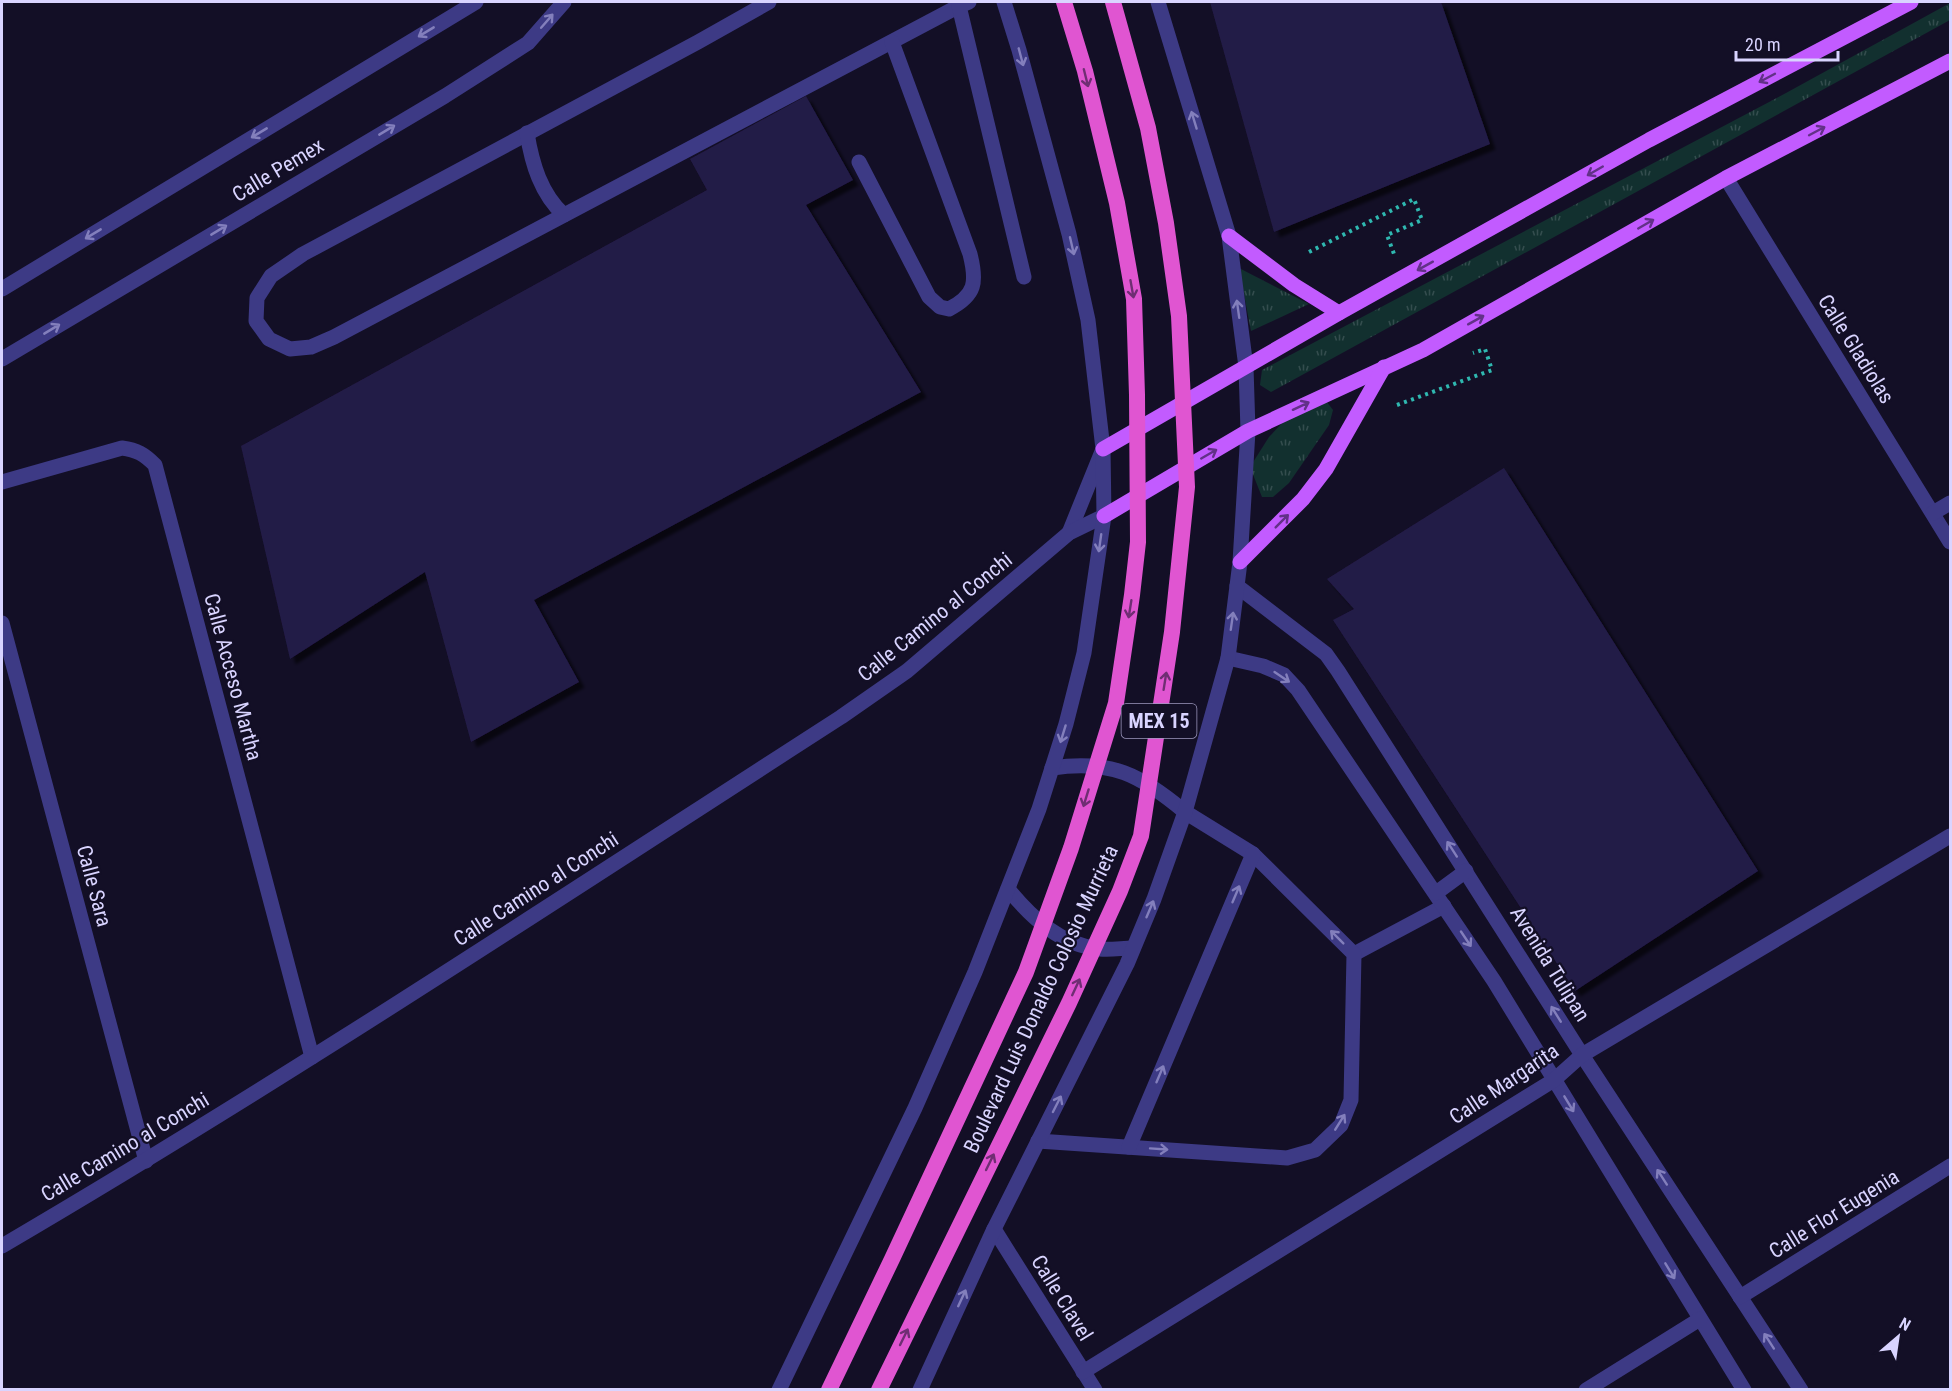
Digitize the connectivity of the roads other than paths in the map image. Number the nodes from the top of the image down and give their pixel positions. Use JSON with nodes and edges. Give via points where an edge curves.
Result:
{"nodes":[{"id":1,"x":476,"y":2,"type":"edge"},
{"id":2,"x":564,"y":2,"type":"edge"},
{"id":3,"x":769,"y":2,"type":"edge"},
{"id":4,"x":1004,"y":2,"type":"edge"},
{"id":5,"x":1064,"y":2,"type":"edge"},
{"id":6,"x":1113,"y":2,"type":"edge"},
{"id":7,"x":1158,"y":2,"type":"edge"},
{"id":8,"x":1911,"y":2,"type":"edge"},
{"id":9,"x":961,"y":3,"type":"edge"},
{"id":10,"x":892,"y":42,"type":"junction"},
{"id":11,"x":1950,"y":61,"type":"edge"},
{"id":12,"x":527,"y":133,"type":"junction"},
{"id":13,"x":859,"y":162,"type":"dead end"},
{"id":14,"x":1726,"y":178,"type":"junction"},
{"id":15,"x":564,"y":215,"type":"junction"},
{"id":16,"x":1229,"y":236,"type":"junction"},
{"id":17,"x":1024,"y":277,"type":"dead end"},
{"id":18,"x":2,"y":289,"type":"edge"},
{"id":19,"x":1339,"y":314,"type":"junction"},
{"id":20,"x":2,"y":359,"type":"edge"},
{"id":21,"x":1246,"y":367,"type":"junction"},
{"id":22,"x":1384,"y":367,"type":"junction"},
{"id":23,"x":1248,"y":431,"type":"junction"},
{"id":24,"x":1102,"y":449,"type":"junction"},
{"id":25,"x":2,"y":482,"type":"edge"},
{"id":26,"x":1950,"y":503,"type":"edge"},
{"id":27,"x":1933,"y":513,"type":"junction"},
{"id":28,"x":1104,"y":516,"type":"junction"},
{"id":29,"x":1069,"y":533,"type":"junction"},
{"id":30,"x":1950,"y":543,"type":"edge"},
{"id":31,"x":1240,"y":562,"type":"junction"},
{"id":32,"x":1237,"y":586,"type":"junction"},
{"id":33,"x":2,"y":623,"type":"edge"},
{"id":34,"x":1228,"y":658,"type":"junction"},
{"id":35,"x":1052,"y":768,"type":"junction"},
{"id":36,"x":1185,"y":812,"type":"junction"},
{"id":37,"x":1950,"y":836,"type":"edge"},
{"id":38,"x":1253,"y":854,"type":"junction"},
{"id":39,"x":1466,"y":871,"type":"junction"},
{"id":40,"x":1008,"y":889,"type":"junction"},
{"id":41,"x":1440,"y":899,"type":"junction"},
{"id":42,"x":1133,"y":948,"type":"junction"},
{"id":43,"x":1354,"y":954,"type":"junction"},
{"id":44,"x":1582,"y":1055,"type":"junction"},
{"id":45,"x":312,"y":1057,"type":"junction"},
{"id":46,"x":1554,"y":1080,"type":"junction"},
{"id":47,"x":1038,"y":1141,"type":"junction"},
{"id":48,"x":1129,"y":1147,"type":"junction"},
{"id":49,"x":147,"y":1161,"type":"junction"},
{"id":50,"x":1950,"y":1167,"type":"edge"},
{"id":51,"x":994,"y":1229,"type":"junction"},
{"id":52,"x":2,"y":1245,"type":"edge"},
{"id":53,"x":1740,"y":1297,"type":"junction"},
{"id":54,"x":1700,"y":1319,"type":"junction"},
{"id":55,"x":1083,"y":1372,"type":"junction"},
{"id":56,"x":779,"y":1389,"type":"edge"},
{"id":57,"x":829,"y":1389,"type":"edge"},
{"id":58,"x":879,"y":1389,"type":"edge"},
{"id":59,"x":920,"y":1389,"type":"edge"},
{"id":60,"x":1095,"y":1389,"type":"edge"},
{"id":61,"x":1586,"y":1389,"type":"edge"},
{"id":62,"x":1744,"y":1389,"type":"edge"},
{"id":63,"x":1801,"y":1389,"type":"edge"}],
"edges":[{"from":1,"to":18,"type":"street","name":"Calle Pemex","one_way":true},
{"from":20,"to":2,"type":"street","name":"Calle Pemex","one_way":true,"via":[[445,96],[528,43]]},
{"from":3,"to":12,"type":"street"},
{"from":4,"to":24,"type":"street","one_way":true,"via":[[1069,234],[1088,320]]},
{"from":5,"to":57,"type":"highway","name":"Boulevard Luis Donaldo Colosio Murrieta","number":"MEX 15","one_way":true,"via":[[1117,203],[1134,299],[1138,542],[1116,703],[1071,848],[1026,972]]},
{"from":58,"to":6,"type":"highway","name":"Boulevard Luis Donaldo Colosio Murrieta","number":"MEX 15","one_way":true,"via":[[1069,1002],[1141,836],[1172,632],[1187,487],[1179,316],[1166,223],[1148,128]]},
{"from":16,"to":7,"type":"street","number":"MEX 15","one_way":true},
{"from":8,"to":19,"type":"main road","one_way":true,"via":[[1649,140]]},
{"from":9,"to":10,"type":"street"},
{"from":9,"to":17,"type":"street"},
{"from":10,"to":13,"type":"street","via":[[970,254],[973,290],[961,303],[949,309],[929,297]]},
{"from":10,"to":15,"type":"street"},
{"from":14,"to":11,"type":"main road","one_way":true},
{"from":12,"to":15,"type":"street","via":[[539,179],[551,203]]},
{"from":12,"to":15,"type":"street","via":[[303,254],[271,276],[257,298],[256,321],[268,339],[290,349],[311,347]]},
{"from":22,"to":14,"type":"main road","one_way":true,"via":[[1423,350]]},
{"from":14,"to":27,"type":"street","name":"Calle Gladiolas"},
{"from":16,"to":19,"type":"main road"},
{"from":21,"to":16,"type":"street","number":"MEX 15","one_way":true},
{"from":19,"to":21,"type":"main road"},
{"from":21,"to":23,"type":"street","number":"MEX 15"},
{"from":21,"to":24,"type":"main road"},
{"from":23,"to":22,"type":"main road","one_way":true},
{"from":31,"to":22,"type":"main road","one_way":true,"via":[[1303,499],[1326,469]]},
{"from":28,"to":23,"type":"main road","one_way":true},
{"from":23,"to":31,"type":"street","number":"MEX 15"},
{"from":24,"to":28,"type":"street"},
{"from":24,"to":29,"type":"street"},
{"from":25,"to":45,"type":"street","name":"Calle Acceso Martha","via":[[122,448],[146,455],[155,465]]},
{"from":26,"to":27,"type":"street"},
{"from":27,"to":30,"type":"street","name":"Calle Gladiolas"},
{"from":28,"to":29,"type":"street"},
{"from":28,"to":35,"type":"street","one_way":true,"via":[[1084,653]]},
{"from":29,"to":45,"type":"street","name":"Calle Camino al Conchi","via":[[907,671],[869,698]]},
{"from":31,"to":32,"type":"street","number":"MEX 15"},
{"from":34,"to":32,"type":"street","number":"MEX 15","one_way":true},
{"from":39,"to":32,"type":"street","name":"Avenida Tulipan","one_way":true,"via":[[1326,654]]},
{"from":33,"to":49,"type":"street","name":"Calle Sara"},
{"from":34,"to":36,"type":"street","number":"MEX 15"},
{"from":34,"to":41,"type":"street","one_way":true,"via":[[1284,675],[1298,690]]},
{"from":35,"to":36,"type":"street","via":[[1076,764],[1123,771]]},
{"from":35,"to":40,"type":"street"},
{"from":36,"to":38,"type":"street"},
{"from":42,"to":36,"type":"street","number":"MEX 15","one_way":true},
{"from":37,"to":44,"type":"street","name":"Calle Margarita"},
{"from":43,"to":38,"type":"street","one_way":true},
{"from":48,"to":38,"type":"street","one_way":true},
{"from":39,"to":41,"type":"street"},
{"from":44,"to":39,"type":"street","name":"Avenida Tulipan","one_way":true},
{"from":40,"to":42,"type":"street","via":[[1028,914],[1071,941],[1100,949]]},
{"from":40,"to":56,"type":"street","via":[[915,1108]]},
{"from":41,"to":43,"type":"street"},
{"from":41,"to":46,"type":"street","one_way":true},
{"from":47,"to":42,"type":"street","number":"MEX 15","one_way":true},
{"from":48,"to":43,"type":"street","one_way":true,"via":[[1287,1158],[1315,1150],[1341,1125],[1351,1100]]},
{"from":44,"to":46,"type":"street","name":"Calle Margarita"},
{"from":53,"to":44,"type":"street","name":"Avenida Tulipan","one_way":true},
{"from":45,"to":49,"type":"street","name":"Calle Camino al Conchi"},
{"from":46,"to":54,"type":"street","one_way":true},
{"from":46,"to":55,"type":"street","name":"Calle Margarita"},
{"from":47,"to":48,"type":"street"},
{"from":47,"to":51,"type":"street","number":"MEX 15"},
{"from":49,"to":52,"type":"street","name":"Calle Camino al Conchi"},
{"from":50,"to":53,"type":"street","name":"Calle Flor Eugenia"},
{"from":51,"to":55,"type":"street","name":"Calle Clavel"},
{"from":59,"to":51,"type":"street","number":"MEX 15","one_way":true},
{"from":63,"to":53,"type":"street","name":"Avenida Tulipan","one_way":true},
{"from":54,"to":61,"type":"street"},
{"from":54,"to":62,"type":"street"},
{"from":55,"to":60,"type":"street","name":"Calle Clavel"}]}
